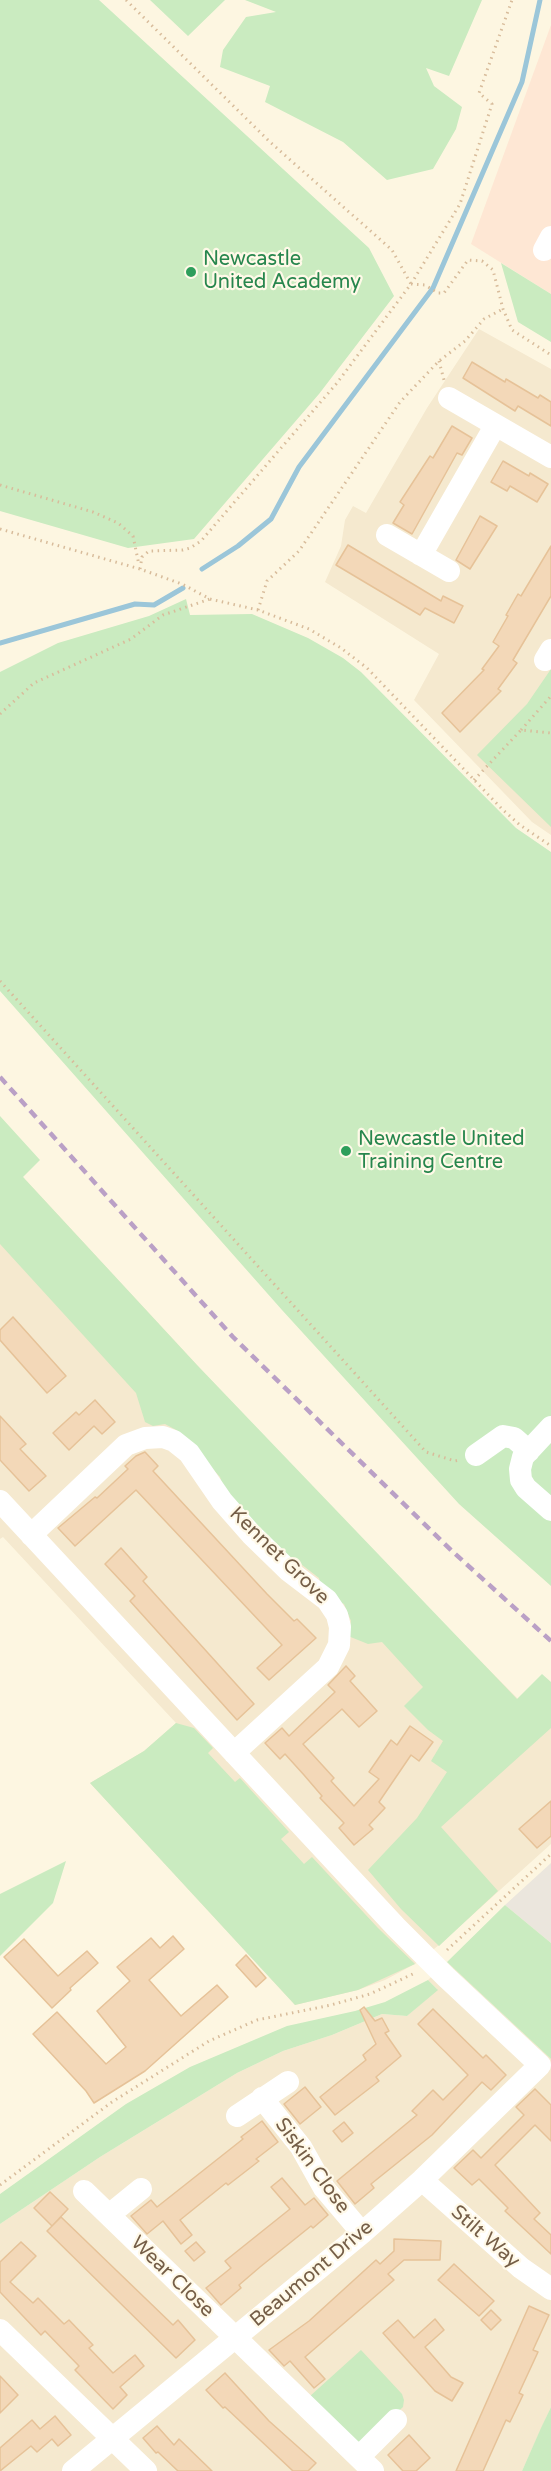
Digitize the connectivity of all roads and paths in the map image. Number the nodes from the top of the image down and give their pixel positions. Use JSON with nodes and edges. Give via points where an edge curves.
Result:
{"nodes":[{"id":1,"x":126,"y":0,"type":"edge"},
{"id":2,"x":513,"y":0,"type":"edge"},
{"id":3,"x":411,"y":284,"type":"junction"},
{"id":4,"x":503,"y":309,"type":"junction"},
{"id":5,"x":551,"y":355,"type":"edge"},
{"id":6,"x":449,"y":398,"type":"dead end"},
{"id":7,"x":495,"y":426,"type":"junction"},
{"id":8,"x":551,"y":457,"type":"edge"},
{"id":9,"x":0,"y":484,"type":"edge"},
{"id":10,"x":0,"y":529,"type":"edge"},
{"id":11,"x":387,"y":536,"type":"dead end"},
{"id":12,"x":421,"y":555,"type":"junction"},
{"id":13,"x":140,"y":569,"type":"junction"},
{"id":14,"x":449,"y":571,"type":"dead end"},
{"id":15,"x":210,"y":599,"type":"junction"},
{"id":16,"x":258,"y":610,"type":"junction"},
{"id":17,"x":551,"y":696,"type":"edge"},
{"id":18,"x":0,"y":714,"type":"edge"},
{"id":19,"x":521,"y":730,"type":"junction"},
{"id":20,"x":551,"y":733,"type":"edge"},
{"id":21,"x":474,"y":780,"type":"junction"},
{"id":22,"x":551,"y":846,"type":"edge"},
{"id":23,"x":0,"y":981,"type":"edge"},
{"id":24,"x":551,"y":1427,"type":"edge"},
{"id":25,"x":529,"y":1451,"type":"junction"},
{"id":26,"x":476,"y":1455,"type":"joint"},
{"id":27,"x":0,"y":1501,"type":"edge"},
{"id":28,"x":551,"y":1510,"type":"edge"},
{"id":29,"x":31,"y":1535,"type":"junction"},
{"id":30,"x":234,"y":1753,"type":"junction"},
{"id":31,"x":551,"y":1854,"type":"edge"},
{"id":32,"x":431,"y":1963,"type":"junction"},
{"id":33,"x":288,"y":2082,"type":"dead end"},
{"id":34,"x":262,"y":2098,"type":"junction"},
{"id":35,"x":237,"y":2116,"type":"dead end"},
{"id":36,"x":422,"y":2180,"type":"junction"},
{"id":37,"x":0,"y":2185,"type":"edge"},
{"id":38,"x":141,"y":2189,"type":"dead end"},
{"id":39,"x":84,"y":2191,"type":"dead end"},
{"id":40,"x":109,"y":2215,"type":"junction"},
{"id":41,"x":362,"y":2233,"type":"junction"},
{"id":42,"x":551,"y":2289,"type":"edge"},
{"id":43,"x":0,"y":2330,"type":"edge"},
{"id":44,"x":235,"y":2338,"type":"junction"},
{"id":45,"x":396,"y":2420,"type":"dead end"},
{"id":46,"x":112,"y":2439,"type":"junction"},
{"id":47,"x":366,"y":2464,"type":"edge"},
{"id":48,"x":73,"y":2471,"type":"edge"},
{"id":49,"x":146,"y":2471,"type":"edge"}],
"edges":[{"from":1,"to":3,"type":"path","via":[[270,142],[392,250]]},
{"from":2,"to":3,"type":"path","via":[[478,93],[492,104],[460,204]]},
{"from":3,"to":4,"type":"path","via":[[425,285],[444,294],[468,260],[482,261],[494,270]]},
{"from":3,"to":13,"type":"path","via":[[337,383],[201,541],[190,548],[149,551],[142,557]]},
{"from":4,"to":5,"type":"path","via":[[512,330]]},
{"from":4,"to":16,"type":"path","via":[[484,319],[400,402],[299,551],[267,581]]},
{"from":6,"to":7,"type":"street"},
{"from":7,"to":8,"type":"street"},
{"from":7,"to":12,"type":"street"},
{"from":9,"to":13,"type":"path","via":[[118,523],[133,536]]},
{"from":10,"to":13,"type":"path"},
{"from":11,"to":12,"type":"street"},
{"from":12,"to":14,"type":"street"},
{"from":13,"to":15,"type":"path"},
{"from":15,"to":16,"type":"path"},
{"from":15,"to":18,"type":"path","via":[[163,615],[131,639],[34,683]]},
{"from":16,"to":21,"type":"path","via":[[309,629],[368,668]]},
{"from":17,"to":19,"type":"path"},
{"from":19,"to":20,"type":"path"},
{"from":19,"to":21,"type":"path"},
{"from":21,"to":22,"type":"path","via":[[520,825]]},
{"from":23,"to":26,"type":"path","via":[[426,1452],[455,1461]]},
{"from":24,"to":25,"type":"street"},
{"from":25,"to":26,"type":"street","via":[[514,1438],[503,1436]]},
{"from":25,"to":28,"type":"street","via":[[523,1457],[521,1480]]},
{"from":27,"to":29,"type":"street"},
{"from":29,"to":30,"type":"street"},
{"from":29,"to":30,"type":"street","name":"Kennet Grove","via":[[126,1445],[163,1437],[189,1453],[251,1534],[289,1571],[327,1600],[340,1627],[339,1645],[328,1667]]},
{"from":30,"to":32,"type":"street"},
{"from":31,"to":32,"type":"path"},
{"from":32,"to":36,"type":"street","name":"Beaumont Drive","via":[[540,2065]]},
{"from":32,"to":37,"type":"path","via":[[370,1994],[257,2020],[209,2041],[112,2102]]},
{"from":33,"to":34,"type":"street","name":"Siskin Close"},
{"from":34,"to":35,"type":"street","name":"Siskin Close"},
{"from":34,"to":41,"type":"street","name":"Siskin Close","via":[[301,2147],[324,2188]]},
{"from":36,"to":41,"type":"street","name":"Beaumont Drive"},
{"from":36,"to":42,"type":"street","name":"Stilt Way","via":[[521,2268]]},
{"from":38,"to":40,"type":"street"},
{"from":39,"to":40,"type":"street","name":"Wear Close"},
{"from":40,"to":44,"type":"street","name":"Wear Close"},
{"from":41,"to":44,"type":"street","name":"Beaumont Drive"},
{"from":43,"to":46,"type":"street"},
{"from":44,"to":46,"type":"street","name":"Beaumont Drive"},
{"from":44,"to":47,"type":"street","name":"Wear Close"},
{"from":45,"to":47,"type":"street"},
{"from":46,"to":48,"type":"street","name":"Beaumont Drive"},
{"from":46,"to":49,"type":"street"}]}
